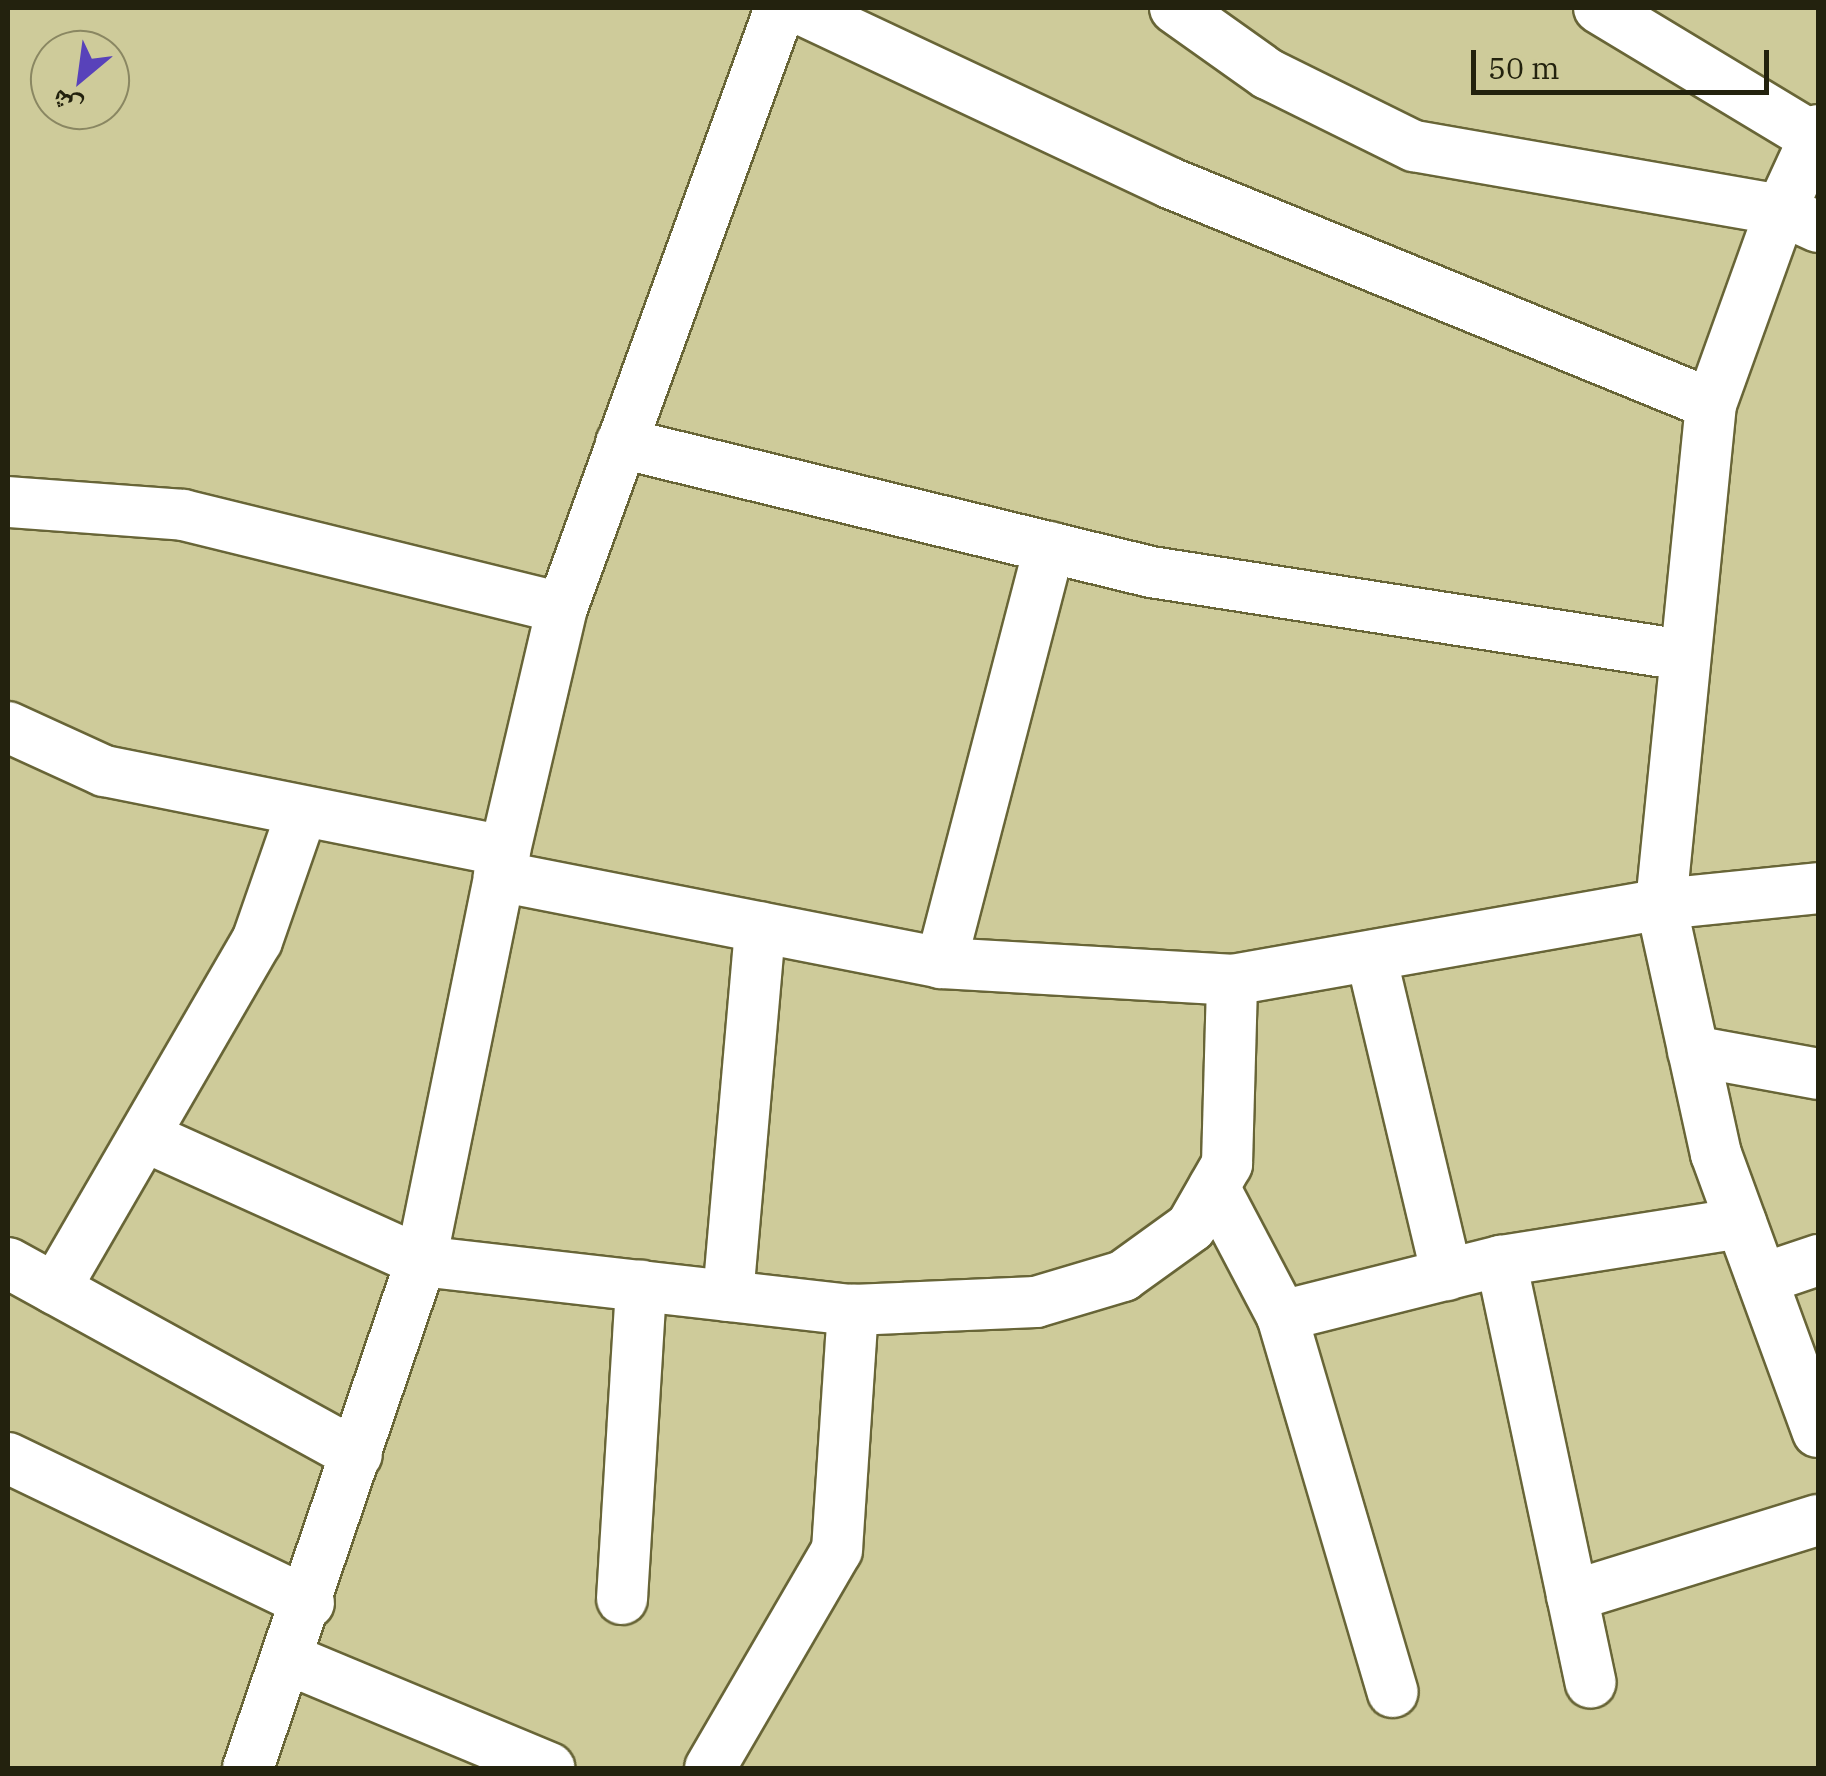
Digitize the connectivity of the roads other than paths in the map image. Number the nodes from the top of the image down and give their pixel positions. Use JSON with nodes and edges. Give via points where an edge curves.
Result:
{"nodes":[{"id":1,"x":780,"y":8,"type":"edge"},
{"id":2,"x":798,"y":8,"type":"edge"},
{"id":3,"x":1175,"y":8,"type":"edge"},
{"id":4,"x":1600,"y":8,"type":"edge"},
{"id":5,"x":1816,"y":134,"type":"edge"},
{"id":6,"x":1800,"y":218,"type":"edge"},
{"id":7,"x":1711,"y":404,"type":"junction"},
{"id":8,"x":621,"y":443,"type":"junction"},
{"id":9,"x":8,"y":502,"type":"edge"},
{"id":10,"x":1048,"y":547,"type":"junction"},
{"id":11,"x":562,"y":608,"type":"junction"},
{"id":12,"x":1683,"y":656,"type":"junction"},
{"id":13,"x":8,"y":727,"type":"edge"},
{"id":14,"x":301,"y":815,"type":"junction"},
{"id":15,"x":502,"y":864,"type":"junction"},
{"id":16,"x":1818,"y":888,"type":"edge"},
{"id":17,"x":1661,"y":904,"type":"junction"},
{"id":18,"x":760,"y":927,"type":"junction"},
{"id":19,"x":1371,"y":956,"type":"junction"},
{"id":20,"x":941,"y":963,"type":"junction"},
{"id":21,"x":1232,"y":980,"type":"junction"},
{"id":22,"x":1694,"y":1051,"type":"junction"},
{"id":23,"x":1818,"y":1074,"type":"edge"},
{"id":24,"x":148,"y":1138,"type":"junction"},
{"id":25,"x":1214,"y":1187,"type":"junction"},
{"id":26,"x":1742,"y":1222,"type":"junction"},
{"id":27,"x":1818,"y":1260,"type":"edge"},
{"id":28,"x":421,"y":1261,"type":"junction"},
{"id":29,"x":1501,"y":1261,"type":"junction"},
{"id":30,"x":8,"y":1263,"type":"edge"},
{"id":31,"x":1447,"y":1275,"type":"junction"},
{"id":32,"x":1762,"y":1280,"type":"junction"},
{"id":33,"x":641,"y":1286,"type":"junction"},
{"id":34,"x":56,"y":1289,"type":"junction"},
{"id":35,"x":728,"y":1296,"type":"junction"},
{"id":36,"x":853,"y":1310,"type":"junction"},
{"id":37,"x":1282,"y":1316,"type":"junction"},
{"id":38,"x":1818,"y":1432,"type":"edge"},
{"id":39,"x":357,"y":1455,"type":"junction"},
{"id":40,"x":8,"y":1458,"type":"edge"},
{"id":41,"x":1818,"y":1520,"type":"edge"},
{"id":42,"x":1572,"y":1596,"type":"junction"},
{"id":43,"x":622,"y":1600,"type":"dead end"},
{"id":44,"x":309,"y":1604,"type":"junction"},
{"id":45,"x":290,"y":1660,"type":"junction"},
{"id":46,"x":1591,"y":1683,"type":"dead end"},
{"id":47,"x":1393,"y":1692,"type":"dead end"},
{"id":48,"x":248,"y":1768,"type":"edge"},
{"id":49,"x":549,"y":1768,"type":"edge"},
{"id":50,"x":710,"y":1768,"type":"edge"}],
"edges":[{"from":1,"to":8,"type":"street"},
{"from":2,"to":7,"type":"street","via":[[1170,183]]},
{"from":3,"to":6,"type":"street","via":[[1268,74],[1414,146]]},
{"from":4,"to":5,"type":"street"},
{"from":5,"to":6,"type":"street"},
{"from":6,"to":7,"type":"street"},
{"from":7,"to":12,"type":"street"},
{"from":8,"to":10,"type":"street"},
{"from":8,"to":11,"type":"street"},
{"from":9,"to":11,"type":"street","via":[[183,515]]},
{"from":10,"to":12,"type":"street","via":[[1151,572]]},
{"from":10,"to":20,"type":"street"},
{"from":11,"to":15,"type":"street"},
{"from":12,"to":17,"type":"street"},
{"from":13,"to":14,"type":"street","via":[[104,771]]},
{"from":14,"to":15,"type":"street"},
{"from":14,"to":24,"type":"street","via":[[257,941]]},
{"from":15,"to":18,"type":"street"},
{"from":15,"to":28,"type":"street"},
{"from":16,"to":17,"type":"street"},
{"from":17,"to":19,"type":"street"},
{"from":17,"to":22,"type":"street"},
{"from":18,"to":20,"type":"street"},
{"from":18,"to":35,"type":"street"},
{"from":19,"to":21,"type":"street"},
{"from":19,"to":31,"type":"street"},
{"from":20,"to":21,"type":"street"},
{"from":21,"to":25,"type":"street","via":[[1227,1164]]},
{"from":22,"to":23,"type":"street"},
{"from":22,"to":26,"type":"street","via":[[1716,1154]]},
{"from":24,"to":28,"type":"street"},
{"from":24,"to":34,"type":"street"},
{"from":25,"to":36,"type":"street","via":[[1191,1227],[1123,1276],[1036,1302]]},
{"from":25,"to":37,"type":"street"},
{"from":26,"to":29,"type":"street"},
{"from":26,"to":32,"type":"street"},
{"from":27,"to":32,"type":"street"},
{"from":28,"to":33,"type":"street"},
{"from":28,"to":39,"type":"street"},
{"from":29,"to":31,"type":"street"},
{"from":29,"to":42,"type":"street"},
{"from":30,"to":34,"type":"street"},
{"from":31,"to":37,"type":"street"},
{"from":32,"to":38,"type":"street"},
{"from":33,"to":35,"type":"street"},
{"from":33,"to":43,"type":"street"},
{"from":34,"to":39,"type":"street"},
{"from":35,"to":36,"type":"street"},
{"from":36,"to":50,"type":"street","via":[[838,1550]]},
{"from":37,"to":47,"type":"street"},
{"from":39,"to":44,"type":"street"},
{"from":40,"to":44,"type":"street"},
{"from":41,"to":42,"type":"street"},
{"from":42,"to":46,"type":"street"},
{"from":44,"to":45,"type":"street"},
{"from":45,"to":48,"type":"street"},
{"from":45,"to":49,"type":"street"}]}
